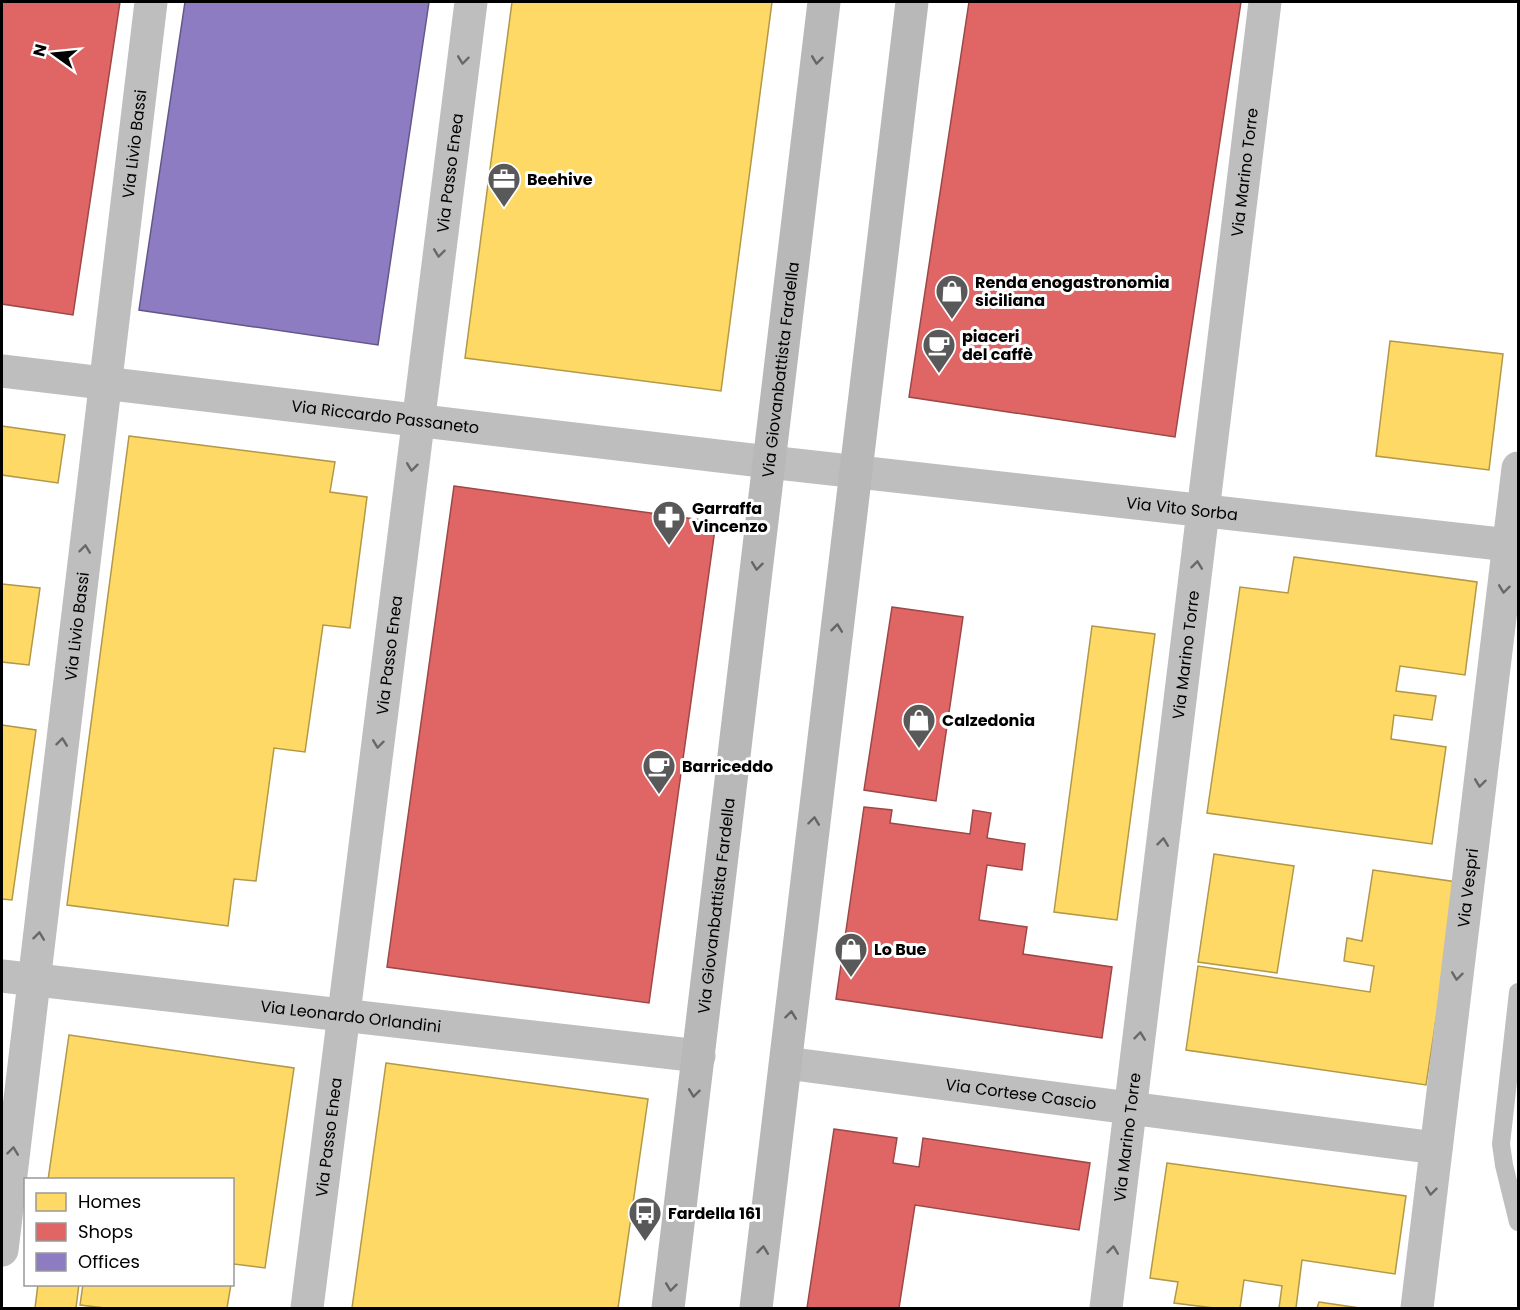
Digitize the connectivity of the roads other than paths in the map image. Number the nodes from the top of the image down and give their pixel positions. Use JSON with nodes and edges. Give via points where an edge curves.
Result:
{"nodes":[{"id":1,"x":151,"y":2,"type":"edge"},
{"id":2,"x":471,"y":2,"type":"edge"},
{"id":3,"x":824,"y":2,"type":"edge"},
{"id":4,"x":912,"y":2,"type":"edge"},
{"id":5,"x":1265,"y":2,"type":"edge"},
{"id":6,"x":2,"y":371,"type":"edge"},
{"id":7,"x":105,"y":383,"type":"junction"},
{"id":8,"x":418,"y":421,"type":"junction"},
{"id":9,"x":770,"y":462,"type":"junction"},
{"id":10,"x":1518,"y":468,"type":"edge"},
{"id":11,"x":856,"y":470,"type":"junction"},
{"id":12,"x":1204,"y":510,"type":"junction"},
{"id":13,"x":1509,"y":545,"type":"junction"},
{"id":14,"x":2,"y":976,"type":"edge"},
{"id":15,"x":34,"y":980,"type":"junction"},
{"id":16,"x":1518,"y":992,"type":"edge"},
{"id":17,"x":344,"y":1016,"type":"junction"},
{"id":18,"x":699,"y":1056,"type":"junction"},
{"id":19,"x":786,"y":1063,"type":"junction"},
{"id":20,"x":1131,"y":1108,"type":"junction"},
{"id":21,"x":1436,"y":1148,"type":"junction"},
{"id":22,"x":1518,"y":1222,"type":"edge"},
{"id":23,"x":2,"y":1250,"type":"edge"},
{"id":24,"x":307,"y":1308,"type":"edge"},
{"id":25,"x":668,"y":1308,"type":"edge"},
{"id":26,"x":756,"y":1308,"type":"edge"},
{"id":27,"x":1106,"y":1308,"type":"edge"},
{"id":28,"x":1417,"y":1308,"type":"edge"}],
"edges":[{"from":1,"to":7,"type":"street","name":"Via Livio Bassi"},
{"from":2,"to":8,"type":"street","name":"Via Passo Enea","one_way":true},
{"from":3,"to":9,"type":"main road","name":"Via Giovanbattista Fardella","one_way":true},
{"from":4,"to":11,"type":"main road"},
{"from":5,"to":12,"type":"street","name":"Via Marino Torre"},
{"from":6,"to":7,"type":"street","name":"Via Riccardo Passaneto"},
{"from":7,"to":8,"type":"street","name":"Via Riccardo Passaneto"},
{"from":15,"to":7,"type":"street","name":"Via Livio Bassi","one_way":true},
{"from":8,"to":9,"type":"street","name":"Via Riccardo Passaneto"},
{"from":8,"to":17,"type":"street","name":"Via Passo Enea","one_way":true},
{"from":9,"to":11,"type":"street","name":"Via Riccardo Passaneto"},
{"from":9,"to":18,"type":"main road","name":"Via Giovanbattista Fardella","one_way":true},
{"from":10,"to":13,"type":"street","name":"Via Vespri"},
{"from":11,"to":12,"type":"street","name":"Via Vito Sorba"},
{"from":19,"to":11,"type":"main road","one_way":true},
{"from":12,"to":13,"type":"street","name":"Via Vito Sorba"},
{"from":20,"to":12,"type":"street","name":"Via Marino Torre","one_way":true},
{"from":13,"to":21,"type":"street","name":"Via Vespri","one_way":true},
{"from":14,"to":15,"type":"street","name":"Via Leonardo Orlandini"},
{"from":15,"to":17,"type":"street","name":"Via Leonardo Orlandini"},
{"from":23,"to":15,"type":"street","name":"Via Livio Bassi","one_way":true},
{"from":16,"to":22,"type":"lane","via":[[1501,1144]]},
{"from":17,"to":18,"type":"street","name":"Via Leonardo Orlandini"},
{"from":17,"to":24,"type":"street","name":"Via Passo Enea"},
{"from":18,"to":25,"type":"main road","name":"Via Giovanbattista Fardella","one_way":true},
{"from":19,"to":20,"type":"street","name":"Via Cortese Cascio"},
{"from":26,"to":19,"type":"main road","one_way":true},
{"from":20,"to":21,"type":"street","name":"Via Cortese Cascio"},
{"from":27,"to":20,"type":"street","name":"Via Marino Torre","one_way":true},
{"from":21,"to":28,"type":"street","name":"Via Vespri","one_way":true}]}
